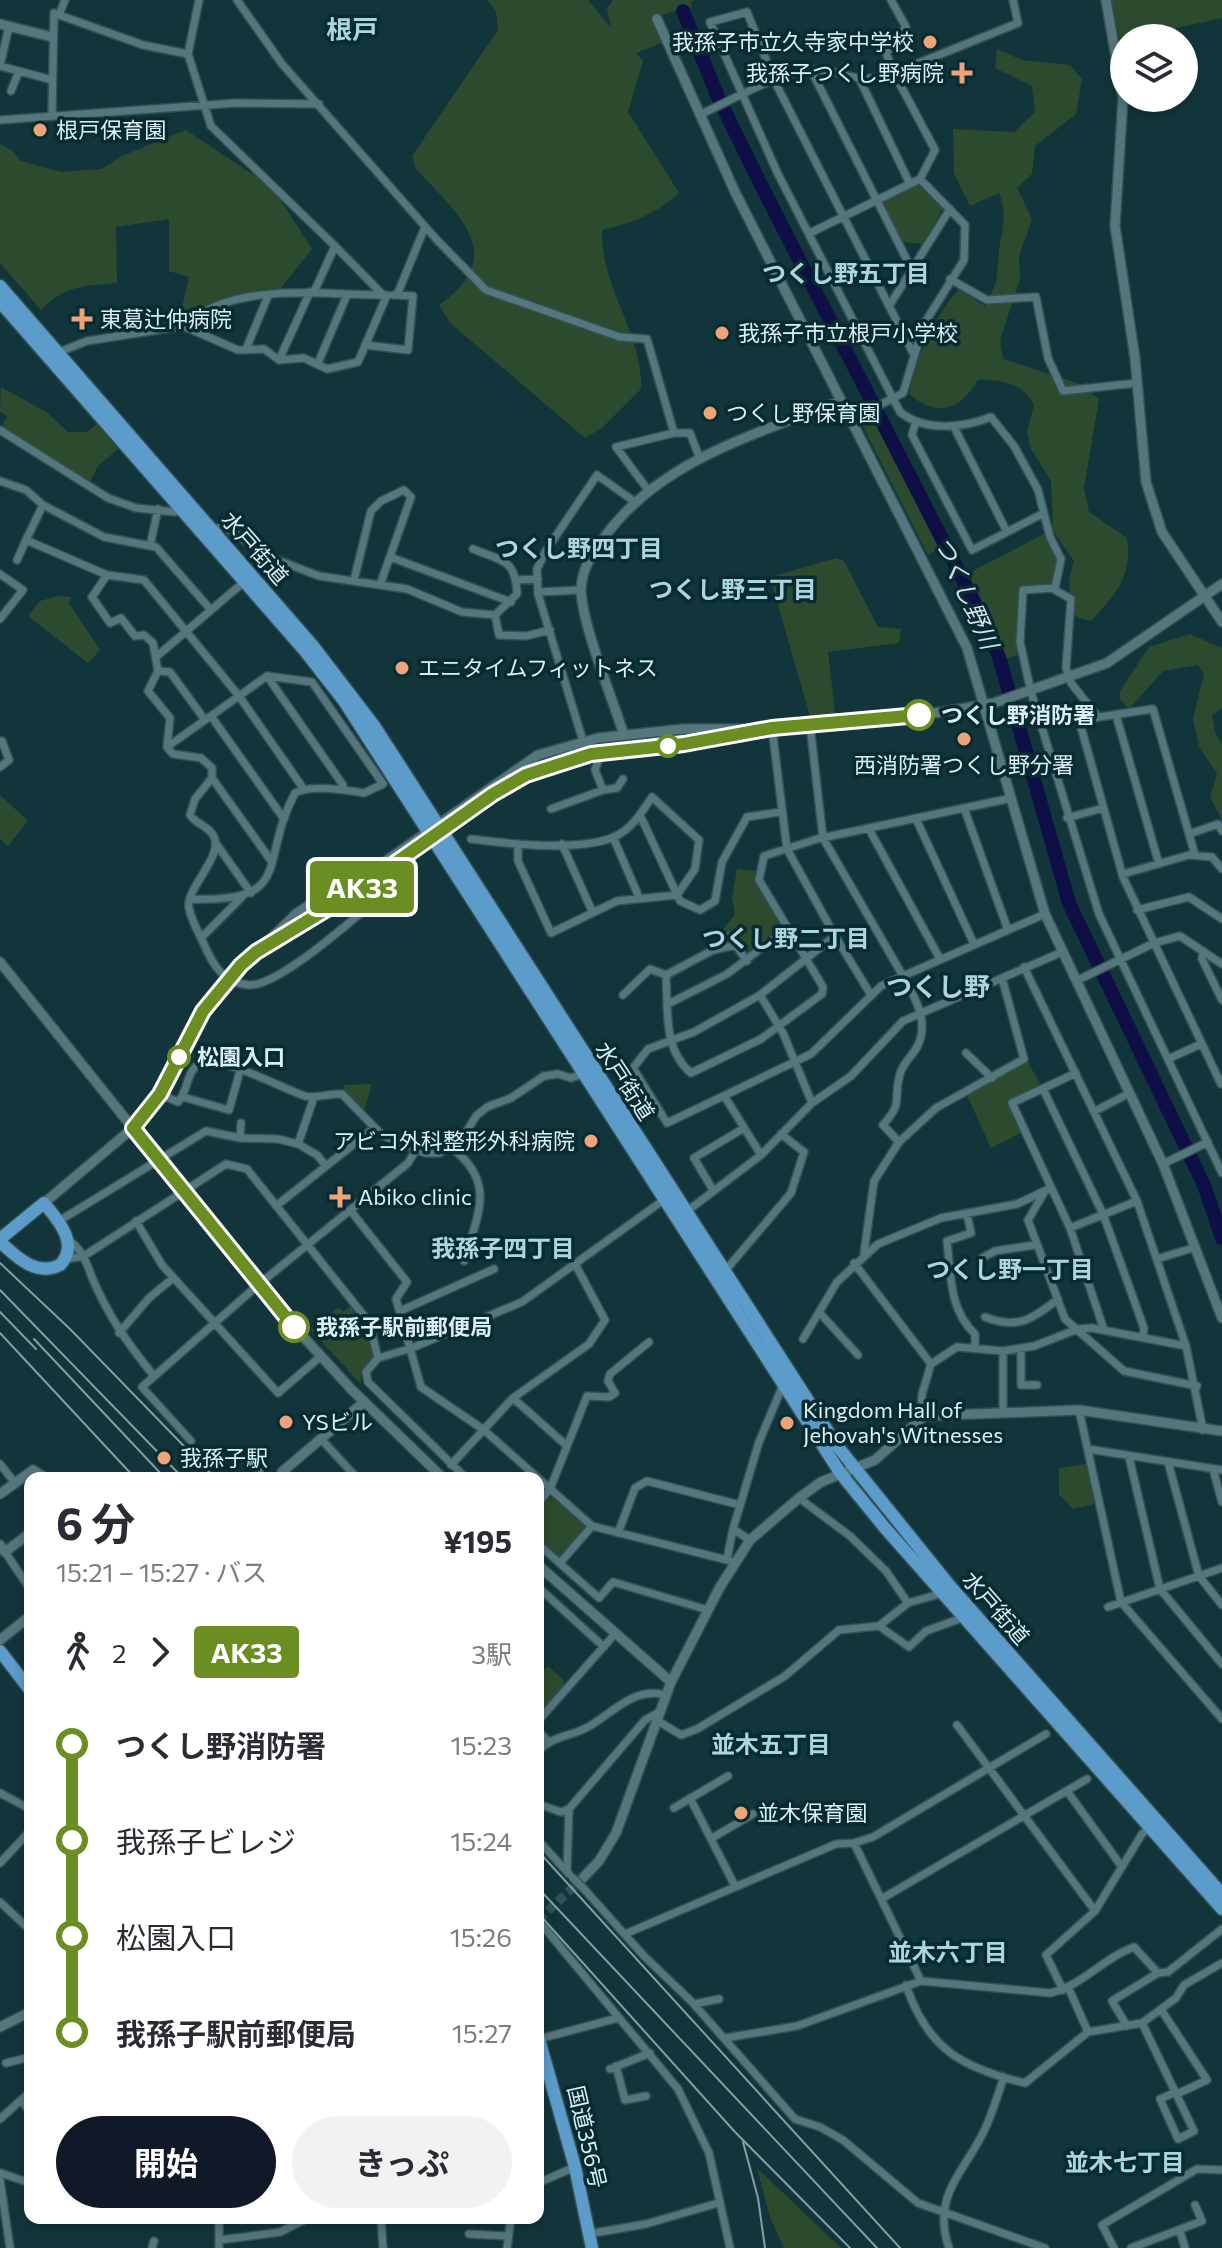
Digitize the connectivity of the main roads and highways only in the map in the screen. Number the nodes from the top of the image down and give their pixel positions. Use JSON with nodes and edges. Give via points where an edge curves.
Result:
{"nodes":[{"id":1,"x":0,"y":286,"type":"edge"},
{"id":2,"x":0,"y":302,"type":"edge"},
{"id":3,"x":54,"y":355,"type":"junction"},
{"id":4,"x":434,"y":830,"type":"junction"},
{"id":5,"x":3,"y":1243,"type":"edge"},
{"id":6,"x":0,"y":1651,"type":"edge"},
{"id":7,"x":24,"y":1682,"type":"edge"},
{"id":8,"x":1153,"y":1824,"type":"junction"},
{"id":9,"x":1222,"y":1894,"type":"edge"},
{"id":10,"x":1222,"y":1909,"type":"edge"},
{"id":11,"x":544,"y":2056,"type":"edge"},
{"id":12,"x":592,"y":2248,"type":"edge"}],
"edges":[{"from":1,"to":3,"type":"highway","name":"水戸街道"},
{"from":2,"to":3,"type":"highway","name":"水戸街道"},
{"from":3,"to":4,"type":"highway","name":"水戸街道","via":[[344,701]]},
{"from":3,"to":4,"type":"highway","name":"水戸街道","via":[[313,646],[375,727]]},
{"from":4,"to":8,"type":"highway","name":"水戸街道","via":[[854,1469]]},
{"from":4,"to":8,"type":"highway","name":"水戸街道","via":[[841,1474]]},
{"from":5,"to":5,"type":"highway","via":[[44,1203],[67,1240],[66,1259],[42,1270]]},
{"from":6,"to":7,"type":"highway"},
{"from":8,"to":9,"type":"highway","name":"水戸街道"},
{"from":8,"to":10,"type":"highway","name":"水戸街道"},
{"from":11,"to":12,"type":"highway","name":"国道356号"}]}
